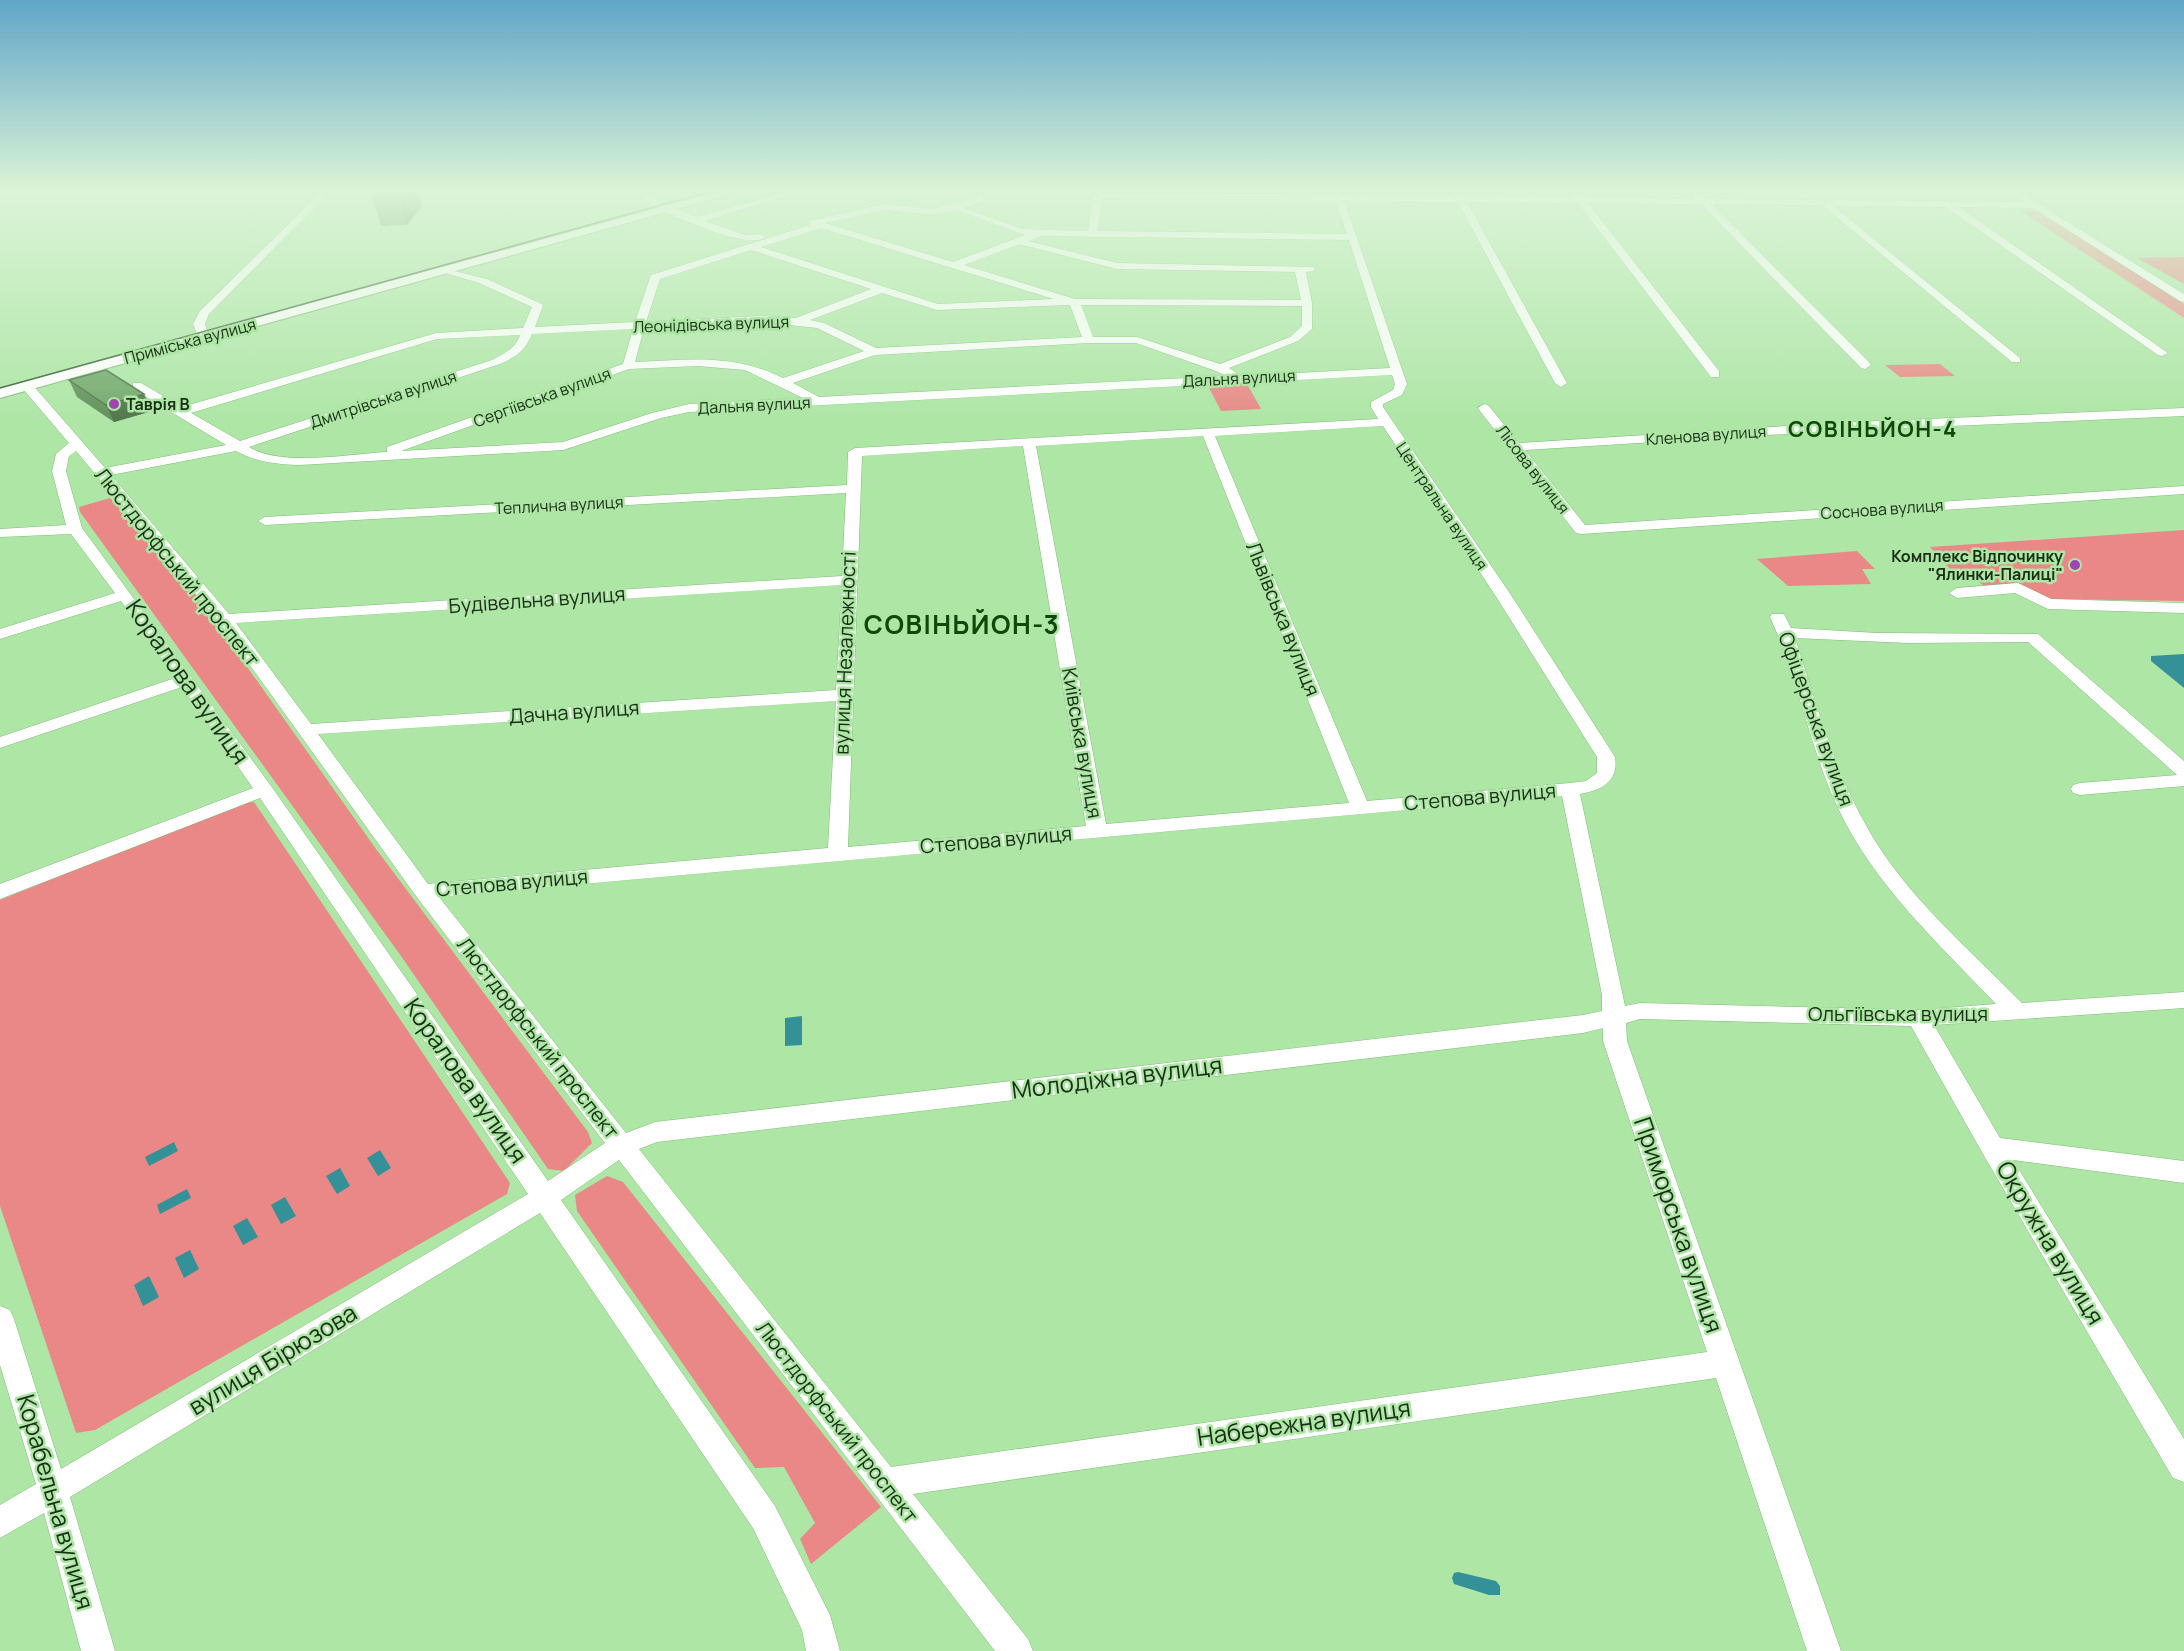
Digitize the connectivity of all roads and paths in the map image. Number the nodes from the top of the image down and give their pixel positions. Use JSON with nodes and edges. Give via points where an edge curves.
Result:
{"nodes":[{"id":1,"x":248,"y":269,"type":"edge"},
{"id":2,"x":449,"y":269,"type":"edge"},
{"id":3,"x":679,"y":269,"type":"edge"},
{"id":4,"x":817,"y":269,"type":"edge"},
{"id":5,"x":968,"y":269,"type":"edge"},
{"id":6,"x":1305,"y":269,"type":"edge"},
{"id":7,"x":1364,"y":269,"type":"edge"},
{"id":8,"x":1499,"y":269,"type":"edge"},
{"id":9,"x":1634,"y":269,"type":"edge"},
{"id":10,"x":1770,"y":269,"type":"edge"},
{"id":11,"x":1905,"y":269,"type":"edge"},
{"id":12,"x":2041,"y":269,"type":"edge"},
{"id":13,"x":2137,"y":269,"type":"edge"},
{"id":14,"x":446,"y":270,"type":"junction"},
{"id":15,"x":879,"y":290,"type":"junction"},
{"id":16,"x":2184,"y":299,"type":"edge"},
{"id":17,"x":1074,"y":302,"type":"junction"},
{"id":18,"x":1307,"y":303,"type":"junction"},
{"id":19,"x":797,"y":321,"type":"junction"},
{"id":20,"x":639,"y":326,"type":"junction"},
{"id":21,"x":528,"y":331,"type":"junction"},
{"id":22,"x":203,"y":337,"type":"junction"},
{"id":23,"x":1089,"y":340,"type":"junction"},
{"id":24,"x":874,"y":352,"type":"junction"},
{"id":25,"x":2162,"y":353,"type":"dead end"},
{"id":26,"x":2016,"y":360,"type":"dead end"},
{"id":27,"x":1865,"y":365,"type":"dead end"},
{"id":28,"x":628,"y":366,"type":"junction"},
{"id":29,"x":1221,"y":368,"type":"junction"},
{"id":30,"x":1397,"y":371,"type":"junction"},
{"id":31,"x":1714,"y":374,"type":"dead end"},
{"id":32,"x":1239,"y":378,"type":"junction"},
{"id":33,"x":782,"y":382,"type":"junction"},
{"id":34,"x":1561,"y":383,"type":"dead end"},
{"id":35,"x":27,"y":386,"type":"junction"},
{"id":36,"x":137,"y":386,"type":"dead end"},
{"id":37,"x":0,"y":393,"type":"edge"},
{"id":38,"x":818,"y":402,"type":"junction"},
{"id":39,"x":1484,"y":408,"type":"dead end"},
{"id":40,"x":180,"y":412,"type":"junction"},
{"id":41,"x":2184,"y":412,"type":"edge"},
{"id":42,"x":1386,"y":422,"type":"junction"},
{"id":43,"x":1207,"y":431,"type":"junction"},
{"id":44,"x":1029,"y":442,"type":"junction"},
{"id":45,"x":77,"y":444,"type":"junction"},
{"id":46,"x":239,"y":446,"type":"junction"},
{"id":47,"x":1517,"y":447,"type":"junction"},
{"id":48,"x":372,"y":457,"type":"junction"},
{"id":49,"x":101,"y":473,"type":"junction"},
{"id":50,"x":852,"y":489,"type":"junction"},
{"id":51,"x":2184,"y":490,"type":"edge"},
{"id":52,"x":266,"y":521,"type":"dead end"},
{"id":53,"x":75,"y":529,"type":"junction"},
{"id":54,"x":1581,"y":530,"type":"joint"},
{"id":55,"x":0,"y":533,"type":"edge"},
{"id":56,"x":849,"y":580,"type":"junction"},
{"id":57,"x":1958,"y":593,"type":"dead end"},
{"id":58,"x":125,"y":595,"type":"junction"},
{"id":59,"x":2184,"y":608,"type":"edge"},
{"id":60,"x":225,"y":619,"type":"junction"},
{"id":61,"x":0,"y":634,"type":"edge"},
{"id":62,"x":186,"y":681,"type":"junction"},
{"id":63,"x":843,"y":695,"type":"junction"},
{"id":64,"x":304,"y":730,"type":"junction"},
{"id":65,"x":0,"y":743,"type":"edge"},
{"id":66,"x":2184,"y":771,"type":"edge"},
{"id":67,"x":2184,"y":780,"type":"edge"},
{"id":68,"x":1570,"y":789,"type":"junction"},
{"id":69,"x":2080,"y":789,"type":"dead end"},
{"id":70,"x":264,"y":790,"type":"junction"},
{"id":71,"x":1360,"y":806,"type":"junction"},
{"id":72,"x":1097,"y":830,"type":"junction"},
{"id":73,"x":838,"y":854,"type":"junction"},
{"id":74,"x":423,"y":891,"type":"junction"},
{"id":75,"x":0,"y":892,"type":"edge"},
{"id":76,"x":2184,"y":1000,"type":"edge"},
{"id":77,"x":2017,"y":1012,"type":"junction"},
{"id":78,"x":1613,"y":1018,"type":"junction"},
{"id":79,"x":1918,"y":1018,"type":"junction"},
{"id":80,"x":622,"y":1145,"type":"junction"},
{"id":81,"x":1992,"y":1147,"type":"junction"},
{"id":82,"x":2184,"y":1172,"type":"edge"},
{"id":83,"x":545,"y":1197,"type":"junction"},
{"id":84,"x":0,"y":1319,"type":"edge"},
{"id":85,"x":1725,"y":1363,"type":"junction"},
{"id":86,"x":2184,"y":1467,"type":"edge"},
{"id":87,"x":884,"y":1483,"type":"junction"},
{"id":88,"x":53,"y":1491,"type":"junction"},
{"id":89,"x":0,"y":1522,"type":"edge"},
{"id":90,"x":98,"y":1651,"type":"edge"},
{"id":91,"x":823,"y":1651,"type":"edge"},
{"id":92,"x":1016,"y":1651,"type":"edge"},
{"id":93,"x":1824,"y":1651,"type":"edge"}],
"edges":[{"from":1,"to":22,"type":"street","via":[[204,313],[199,324]]},
{"from":2,"to":14,"type":"street","name":"Приміська вулиця"},
{"from":3,"to":20,"type":"street","name":"Сергіївська вулиця","via":[[655,277]]},
{"from":4,"to":15,"type":"street"},
{"from":5,"to":17,"type":"street"},
{"from":6,"to":18,"type":"street"},
{"from":7,"to":30,"type":"street"},
{"from":8,"to":34,"type":"street"},
{"from":9,"to":31,"type":"street"},
{"from":10,"to":27,"type":"street"},
{"from":11,"to":26,"type":"street"},
{"from":12,"to":25,"type":"street"},
{"from":13,"to":16,"type":"street"},
{"from":14,"to":21,"type":"street","name":"Дмитрівська вулиця","via":[[536,303],[538,309]]},
{"from":14,"to":22,"type":"street","name":"Приміська вулиця"},
{"from":15,"to":17,"type":"street","via":[[944,308]]},
{"from":15,"to":19,"type":"street"},
{"from":17,"to":18,"type":"street"},
{"from":17,"to":23,"type":"street"},
{"from":18,"to":29,"type":"street","via":[[1310,322],[1303,333]]},
{"from":19,"to":20,"type":"street","name":"Леонідівська вулиця"},
{"from":19,"to":24,"type":"street","name":"Леонідівська вулиця","via":[[820,325]]},
{"from":20,"to":21,"type":"street","name":"Леонідівська вулиця"},
{"from":20,"to":28,"type":"street","name":"Сергіївська вулиця"},
{"from":21,"to":40,"type":"street","name":"Леонідівська вулиця","via":[[427,338]]},
{"from":21,"to":46,"type":"street","name":"Дмитрівська вулиця","via":[[518,349],[496,362]]},
{"from":22,"to":35,"type":"street","name":"Приміська вулиця"},
{"from":23,"to":24,"type":"street","name":"Леонідівська вулиця"},
{"from":23,"to":29,"type":"street","name":"Леонідівська вулиця","via":[[1146,341]]},
{"from":24,"to":33,"type":"street"},
{"from":28,"to":33,"type":"street","via":[[727,363]]},
{"from":28,"to":48,"type":"street","name":"Сергіївська вулиця"},
{"from":29,"to":32,"type":"street","name":"Леонідівська вулиця"},
{"from":30,"to":32,"type":"street","name":"Дальня вулиця"},
{"from":30,"to":42,"type":"street","name":"Центральна вулиця","via":[[1400,389],[1376,405]]},
{"from":32,"to":38,"type":"street","name":"Дальня вулиця"},
{"from":33,"to":38,"type":"street"},
{"from":35,"to":37,"type":"street","name":"Приміська вулиця"},
{"from":35,"to":45,"type":"street","name":"Люстдорфський проспект"},
{"from":36,"to":40,"type":"street","name":"Дальня вулиця"},
{"from":38,"to":48,"type":"street","name":"Дальня вулиця","via":[[672,410],[563,446]]},
{"from":39,"to":47,"type":"street","name":"Лісова вулиця"},
{"from":40,"to":46,"type":"street","name":"Дальня вулиця"},
{"from":41,"to":47,"type":"street","name":"Кленова вулиця","via":[[1833,427]]},
{"from":42,"to":43,"type":"street"},
{"from":42,"to":68,"type":"street","name":"Центральна вулиця","via":[[1606,757],[1606,776],[1586,787]]},
{"from":43,"to":44,"type":"street"},
{"from":43,"to":71,"type":"street","name":"Львівська вулиця"},
{"from":44,"to":50,"type":"street","name":"вулиця Незалежності","via":[[855,452]]},
{"from":44,"to":72,"type":"street","name":"Київська вулиця"},
{"from":45,"to":49,"type":"street","name":"Люстдорфський проспект"},
{"from":45,"to":53,"type":"street","name":"Коралова вулиця","via":[[63,454],[59,471]]},
{"from":46,"to":48,"type":"street","name":"Дальня вулиця","via":[[253,455],[274,460]]},
{"from":46,"to":49,"type":"street","name":"Дмитрівська вулиця"},
{"from":47,"to":54,"type":"street","name":"Лісова вулиця"},
{"from":49,"to":60,"type":"street","name":"Люстдорфський проспект"},
{"from":50,"to":52,"type":"street","name":"Теплична вулиця"},
{"from":50,"to":56,"type":"street","name":"вулиця Незалежності"},
{"from":51,"to":54,"type":"street","name":"Соснова вулиця"},
{"from":53,"to":55,"type":"street"},
{"from":53,"to":58,"type":"street","name":"Коралова вулиця"},
{"from":56,"to":60,"type":"street","name":"Будівельна вулиця"},
{"from":56,"to":63,"type":"street","name":"вулиця Незалежності"},
{"from":57,"to":59,"type":"street","via":[[2018,588],[2048,604]]},
{"from":58,"to":61,"type":"street"},
{"from":58,"to":62,"type":"street","name":"Коралова вулиця"},
{"from":60,"to":64,"type":"street","name":"Люстдорфський проспект"},
{"from":62,"to":65,"type":"street"},
{"from":62,"to":70,"type":"street","name":"Коралова вулиця"},
{"from":63,"to":64,"type":"street","name":"Дачна вулиця"},
{"from":63,"to":73,"type":"street","name":"вулиця Незалежності"},
{"from":64,"to":74,"type":"street","name":"Люстдорфський проспект"},
{"from":66,"to":77,"type":"street","name":"Офіцерська вулиця","via":[[2032,637],[1854,638],[1781,624],[1830,767],[1859,830],[1896,885]]},
{"from":67,"to":69,"type":"street"},
{"from":68,"to":71,"type":"street","name":"Степова вулиця"},
{"from":68,"to":78,"type":"street","name":"Приморська вулиця","via":[[1613,995]]},
{"from":70,"to":75,"type":"street"},
{"from":70,"to":83,"type":"street","name":"Коралова вулиця"},
{"from":71,"to":72,"type":"street","name":"Степова вулиця"},
{"from":72,"to":73,"type":"street","name":"Степова вулиця"},
{"from":73,"to":74,"type":"street","name":"Степова вулиця"},
{"from":74,"to":80,"type":"street","name":"Люстдорфський проспект"},
{"from":76,"to":77,"type":"street","name":"Ольгіївська вулиця"},
{"from":77,"to":79,"type":"street","name":"Ольгіївська вулиця"},
{"from":78,"to":79,"type":"street","name":"Ольгіївська вулиця","via":[[1640,1011]]},
{"from":78,"to":80,"type":"street","name":"Молодіжна вулиця","via":[[655,1132]]},
{"from":78,"to":85,"type":"street","name":"Приморська вулиця","via":[[1615,1041]]},
{"from":79,"to":81,"type":"street","name":"Окружна вулиця"},
{"from":80,"to":83,"type":"street","name":"Молодіжна вулиця"},
{"from":80,"to":87,"type":"street","name":"Люстдорфський проспект"},
{"from":81,"to":82,"type":"street"},
{"from":81,"to":86,"type":"street","name":"Окружна вулиця"},
{"from":83,"to":88,"type":"street","name":"вулиця Бірюзова"},
{"from":83,"to":91,"type":"street","name":"Коралова вулиця","via":[[764,1517],[818,1627]]},
{"from":84,"to":88,"type":"street","name":"Корабельна вулиця"},
{"from":85,"to":87,"type":"street","name":"Набережна вулиця"},
{"from":85,"to":93,"type":"street","name":"Приморська вулиця"},
{"from":87,"to":92,"type":"street","name":"Люстдорфський проспект"},
{"from":88,"to":89,"type":"street","name":"вулиця Бірюзова"},
{"from":88,"to":90,"type":"street","name":"Корабельна вулиця"}]}
